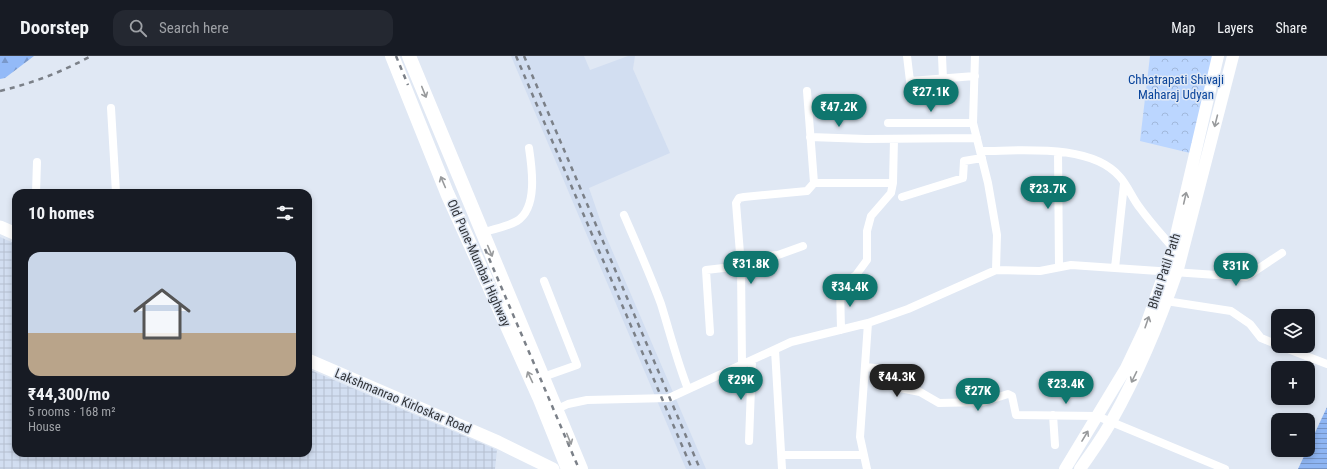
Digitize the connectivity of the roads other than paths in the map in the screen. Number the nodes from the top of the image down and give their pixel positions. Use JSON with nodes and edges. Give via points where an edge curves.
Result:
{"nodes":[{"id":1,"x":392,"y":56,"type":"edge"},
{"id":2,"x":409,"y":56,"type":"edge"},
{"id":3,"x":907,"y":56,"type":"edge"},
{"id":4,"x":942,"y":56,"type":"edge"},
{"id":5,"x":975,"y":56,"type":"edge"},
{"id":6,"x":1218,"y":56,"type":"edge"},
{"id":7,"x":1233,"y":56,"type":"edge"},
{"id":8,"x":974,"y":76,"type":"junction"},
{"id":9,"x":943,"y":79,"type":"junction"},
{"id":10,"x":807,"y":91,"type":"dead end"},
{"id":11,"x":111,"y":108,"type":"dead end"},
{"id":12,"x":888,"y":123,"type":"dead end"},
{"id":13,"x":973,"y":123,"type":"junction"},
{"id":14,"x":810,"y":137,"type":"junction"},
{"id":15,"x":977,"y":138,"type":"junction"},
{"id":16,"x":894,"y":139,"type":"junction"},
{"id":17,"x":529,"y":148,"type":"dead end"},
{"id":18,"x":1058,"y":152,"type":"junction"},
{"id":19,"x":981,"y":155,"type":"junction"},
{"id":20,"x":37,"y":162,"type":"dead end"},
{"id":21,"x":814,"y":184,"type":"junction"},
{"id":22,"x":893,"y":184,"type":"junction"},
{"id":23,"x":1124,"y":184,"type":"junction"},
{"id":24,"x":36,"y":189,"type":"edge"},
{"id":25,"x":116,"y":189,"type":"edge"},
{"id":26,"x":902,"y":197,"type":"dead end"},
{"id":27,"x":624,"y":216,"type":"dead end"},
{"id":28,"x":0,"y":227,"type":"edge"},
{"id":29,"x":12,"y":232,"type":"edge"},
{"id":30,"x":482,"y":233,"type":"junction"},
{"id":31,"x":803,"y":246,"type":"dead end"},
{"id":32,"x":1173,"y":248,"type":"junction"},
{"id":33,"x":1282,"y":253,"type":"dead end"},
{"id":34,"x":741,"y":262,"type":"junction"},
{"id":35,"x":1059,"y":267,"type":"junction"},
{"id":36,"x":1115,"y":268,"type":"junction"},
{"id":37,"x":996,"y":270,"type":"junction"},
{"id":38,"x":1164,"y":271,"type":"junction"},
{"id":39,"x":1177,"y":272,"type":"junction"},
{"id":40,"x":544,"y":281,"type":"dead end"},
{"id":41,"x":1166,"y":301,"type":"junction"},
{"id":42,"x":868,"y":323,"type":"junction"},
{"id":43,"x":841,"y":330,"type":"junction"},
{"id":44,"x":710,"y":332,"type":"dead end"},
{"id":45,"x":1271,"y":342,"type":"edge"},
{"id":46,"x":775,"y":350,"type":"junction"},
{"id":47,"x":1298,"y":353,"type":"edge"},
{"id":48,"x":752,"y":361,"type":"junction"},
{"id":49,"x":312,"y":362,"type":"edge"},
{"id":50,"x":1327,"y":364,"type":"edge"},
{"id":51,"x":742,"y":365,"type":"junction"},
{"id":52,"x":866,"y":367,"type":"junction"},
{"id":53,"x":544,"y":377,"type":"junction"},
{"id":54,"x":688,"y":389,"type":"junction"},
{"id":55,"x":551,"y":411,"type":"junction"},
{"id":56,"x":1053,"y":415,"type":"junction"},
{"id":57,"x":1097,"y":416,"type":"junction"},
{"id":58,"x":1111,"y":422,"type":"junction"},
{"id":59,"x":749,"y":441,"type":"dead end"},
{"id":60,"x":1055,"y":445,"type":"dead end"},
{"id":61,"x":782,"y":455,"type":"junction"},
{"id":62,"x":863,"y":455,"type":"junction"},
{"id":63,"x":532,"y":464,"type":"edge"},
{"id":64,"x":553,"y":469,"type":"edge"},
{"id":65,"x":568,"y":469,"type":"edge"},
{"id":66,"x":581,"y":469,"type":"edge"},
{"id":67,"x":782,"y":469,"type":"edge"},
{"id":68,"x":867,"y":469,"type":"edge"},
{"id":69,"x":1065,"y":469,"type":"edge"},
{"id":70,"x":1080,"y":469,"type":"edge"},
{"id":71,"x":1225,"y":469,"type":"edge"}],
"edges":[{"from":55,"to":1,"type":"highway","name":"Old Pune-Mumbai Highway","one_way":true,"via":[[444,186]]},
{"from":2,"to":30,"type":"highway","one_way":true},
{"from":3,"to":9,"type":"street","via":[[910,82]]},
{"from":4,"to":9,"type":"street"},
{"from":5,"to":8,"type":"street"},
{"from":32,"to":6,"type":"main road","name":"Bhau Patil Path","one_way":true},
{"from":7,"to":39,"type":"main road","name":"Bhau Patil Path","one_way":true},
{"from":8,"to":9,"type":"street"},
{"from":8,"to":13,"type":"street"},
{"from":10,"to":14,"type":"street"},
{"from":11,"to":25,"type":"street"},
{"from":12,"to":13,"type":"street"},
{"from":13,"to":15,"type":"street"},
{"from":14,"to":16,"type":"street"},
{"from":14,"to":21,"type":"street"},
{"from":15,"to":16,"type":"street"},
{"from":15,"to":19,"type":"street"},
{"from":16,"to":22,"type":"street"},
{"from":17,"to":30,"type":"street","via":[[534,174],[523,214],[518,221]]},
{"from":18,"to":19,"type":"street"},
{"from":18,"to":23,"type":"street","via":[[1088,157],[1104,164],[1120,177]]},
{"from":18,"to":35,"type":"street"},
{"from":19,"to":26,"type":"street","via":[[964,161],[963,178]]},
{"from":19,"to":37,"type":"street","via":[[997,235]]},
{"from":20,"to":24,"type":"street"},
{"from":21,"to":22,"type":"street"},
{"from":21,"to":34,"type":"street","via":[[807,191],[798,193],[744,197],[737,200]]},
{"from":22,"to":43,"type":"street","via":[[890,193],[871,216],[867,232],[867,260],[856,275],[840,286]]},
{"from":23,"to":32,"type":"street"},
{"from":23,"to":36,"type":"street"},
{"from":27,"to":54,"type":"street","via":[[648,269]]},
{"from":28,"to":29,"type":"main road"},
{"from":30,"to":53,"type":"highway","one_way":true},
{"from":31,"to":34,"type":"street","via":[[778,255]]},
{"from":32,"to":38,"type":"main road","name":"Bhau Patil Path"},
{"from":33,"to":39,"type":"street","via":[[1246,277]]},
{"from":34,"to":44,"type":"street","via":[[706,270]]},
{"from":34,"to":51,"type":"street"},
{"from":35,"to":36,"type":"street","via":[[1071,265]]},
{"from":35,"to":37,"type":"street","via":[[1040,271]]},
{"from":36,"to":38,"type":"street"},
{"from":37,"to":42,"type":"street","via":[[908,309]]},
{"from":38,"to":39,"type":"street"},
{"from":57,"to":38,"type":"main road","name":"Bhau Patil Path","one_way":true,"via":[[1139,342]]},
{"from":39,"to":41,"type":"main road","name":"Bhau Patil Path"},
{"from":40,"to":53,"type":"street","via":[[576,365]]},
{"from":41,"to":45,"type":"street","via":[[1231,311]]},
{"from":41,"to":58,"type":"main road","name":"Bhau Patil Path","one_way":true,"via":[[1149,345]]},
{"from":42,"to":43,"type":"street"},
{"from":42,"to":52,"type":"street"},
{"from":43,"to":46,"type":"street","via":[[791,342]]},
{"from":46,"to":48,"type":"street"},
{"from":46,"to":61,"type":"street"},
{"from":47,"to":50,"type":"street"},
{"from":48,"to":51,"type":"street"},
{"from":48,"to":59,"type":"street"},
{"from":49,"to":63,"type":"main road","name":"Lakshmanrao Kirloskar Road","via":[[498,442]]},
{"from":51,"to":54,"type":"street"},
{"from":52,"to":56,"type":"street","via":[[883,369],[887,371],[895,387],[920,392],[939,403],[983,402],[1008,394],[1012,396],[1016,415]]},
{"from":52,"to":62,"type":"street","via":[[860,437]]},
{"from":53,"to":55,"type":"highway"},
{"from":54,"to":55,"type":"street","via":[[669,398],[587,400]]},
{"from":55,"to":65,"type":"highway","name":"Old Pune-Mumbai Highway"},
{"from":55,"to":66,"type":"highway","one_way":true},
{"from":56,"to":57,"type":"street"},
{"from":56,"to":60,"type":"street"},
{"from":57,"to":58,"type":"street"},
{"from":69,"to":57,"type":"main road","name":"Bhau Patil Path","one_way":true},
{"from":58,"to":70,"type":"main road","name":"Bhau Patil Path"},
{"from":58,"to":71,"type":"street"},
{"from":61,"to":62,"type":"street"},
{"from":61,"to":67,"type":"street"},
{"from":62,"to":68,"type":"street"},
{"from":63,"to":64,"type":"main road","name":"Lakshmanrao Kirloskar Road"}]}
